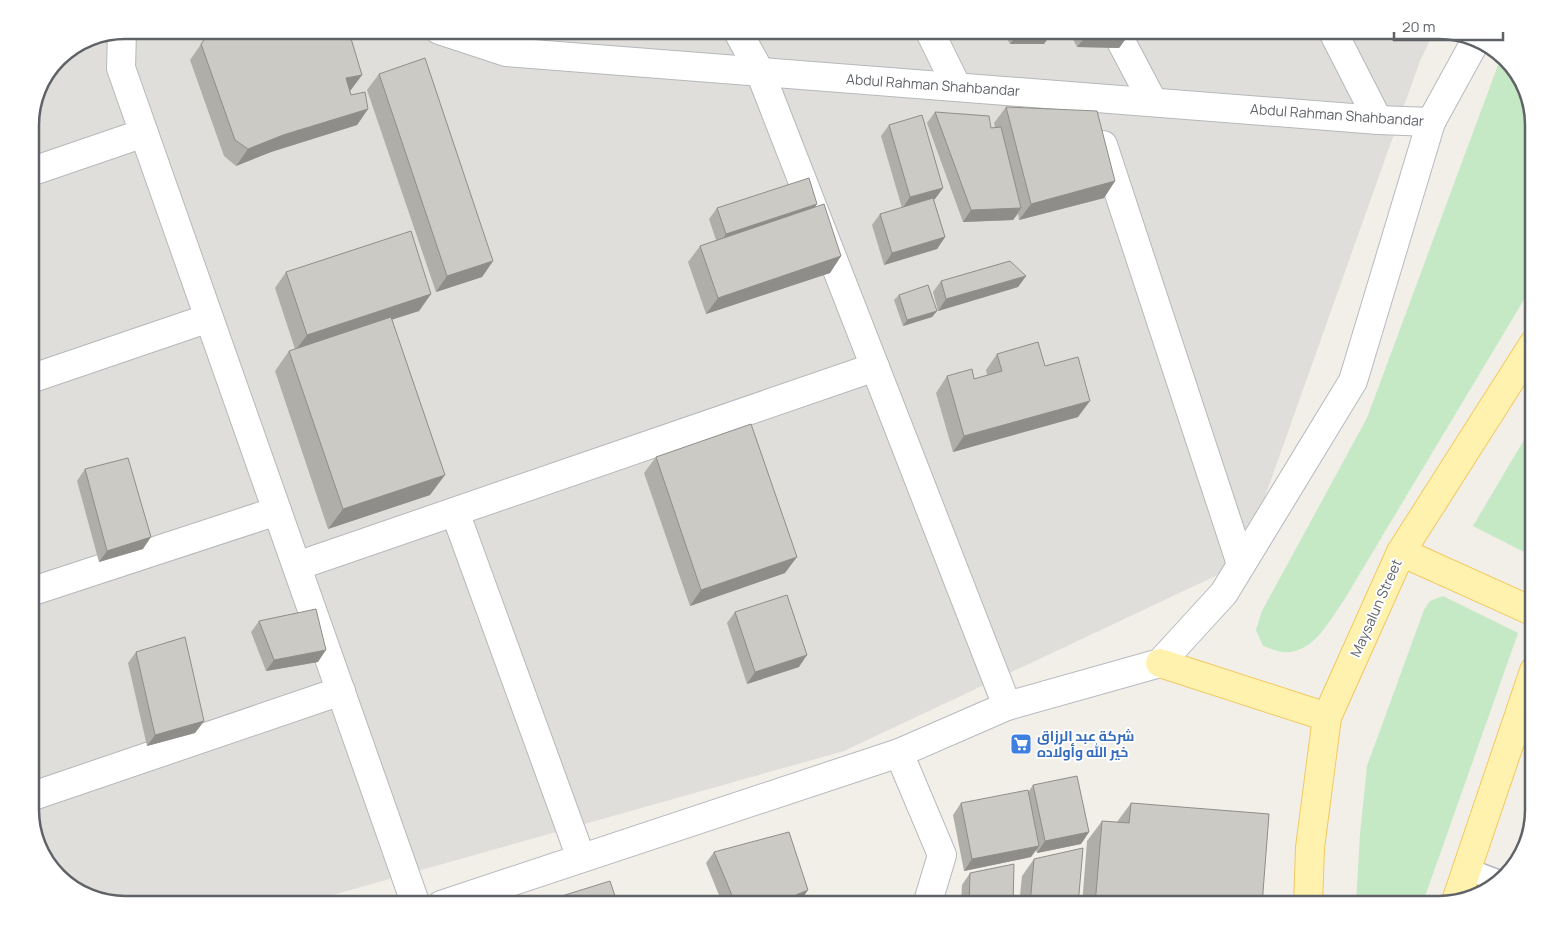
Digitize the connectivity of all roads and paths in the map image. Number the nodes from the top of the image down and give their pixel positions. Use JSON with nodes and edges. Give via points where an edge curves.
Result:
{"nodes":[{"id":1,"x":122,"y":39,"type":"edge"},
{"id":2,"x":742,"y":39,"type":"edge"},
{"id":3,"x":933,"y":39,"type":"edge"},
{"id":4,"x":1120,"y":39,"type":"edge"},
{"id":5,"x":1337,"y":39,"type":"edge"},
{"id":6,"x":501,"y":41,"type":"edge"},
{"id":7,"x":1473,"y":45,"type":"edge"},
{"id":8,"x":760,"y":72,"type":"junction"},
{"id":9,"x":957,"y":87,"type":"junction"},
{"id":10,"x":1087,"y":97,"type":"junction"},
{"id":11,"x":1153,"y":102,"type":"junction"},
{"id":12,"x":1378,"y":120,"type":"junction"},
{"id":13,"x":1431,"y":122,"type":"junction"},
{"id":14,"x":144,"y":133,"type":"junction"},
{"id":15,"x":39,"y":169,"type":"edge"},
{"id":16,"x":209,"y":318,"type":"junction"},
{"id":17,"x":1525,"y":357,"type":"edge"},
{"id":18,"x":875,"y":367,"type":"junction"},
{"id":19,"x":39,"y":376,"type":"edge"},
{"id":20,"x":278,"y":511,"type":"junction"},
{"id":21,"x":455,"y":512,"type":"junction"},
{"id":22,"x":1401,"y":552,"type":"junction"},
{"id":23,"x":1241,"y":564,"type":"junction"},
{"id":24,"x":297,"y":566,"type":"junction"},
{"id":25,"x":39,"y":589,"type":"edge"},
{"id":26,"x":1525,"y":608,"type":"edge"},
{"id":27,"x":1160,"y":663,"type":"junction"},
{"id":28,"x":341,"y":691,"type":"junction"},
{"id":29,"x":1525,"y":696,"type":"edge"},
{"id":30,"x":1008,"y":706,"type":"junction"},
{"id":31,"x":1327,"y":717,"type":"junction"},
{"id":32,"x":899,"y":753,"type":"junction"},
{"id":33,"x":39,"y":794,"type":"edge"},
{"id":34,"x":581,"y":858,"type":"junction"},
{"id":35,"x":1467,"y":869,"type":"junction"},
{"id":36,"x":1492,"y":879,"type":"edge"},
{"id":37,"x":1458,"y":894,"type":"edge"},
{"id":38,"x":413,"y":896,"type":"edge"},
{"id":39,"x":468,"y":896,"type":"edge"},
{"id":40,"x":930,"y":896,"type":"edge"},
{"id":41,"x":1308,"y":896,"type":"edge"}],
"edges":[{"from":1,"to":14,"type":"street","via":[[121,68]]},
{"from":2,"to":8,"type":"street"},
{"from":3,"to":9,"type":"street"},
{"from":4,"to":11,"type":"street"},
{"from":5,"to":12,"type":"street"},
{"from":6,"to":8,"type":"street","name":"Abdul Rahman Shahbandar"},
{"from":7,"to":13,"type":"street"},
{"from":8,"to":9,"type":"street","name":"Abdul Rahman Shahbandar"},
{"from":8,"to":18,"type":"street"},
{"from":9,"to":10,"type":"street","name":"Abdul Rahman Shahbandar"},
{"from":10,"to":11,"type":"street","name":"Abdul Rahman Shahbandar"},
{"from":10,"to":23,"type":"street"},
{"from":11,"to":12,"type":"street","name":"Abdul Rahman Shahbandar"},
{"from":12,"to":13,"type":"street","name":"Abdul Rahman Shahbandar"},
{"from":13,"to":23,"type":"street","via":[[1353,381]]},
{"from":14,"to":15,"type":"street"},
{"from":14,"to":16,"type":"street"},
{"from":16,"to":19,"type":"street"},
{"from":16,"to":20,"type":"street"},
{"from":17,"to":22,"type":"main road","name":"Maysalun Street"},
{"from":18,"to":21,"type":"street"},
{"from":18,"to":30,"type":"street"},
{"from":20,"to":24,"type":"street"},
{"from":20,"to":25,"type":"street"},
{"from":21,"to":24,"type":"street"},
{"from":21,"to":34,"type":"street"},
{"from":22,"to":26,"type":"main road"},
{"from":22,"to":31,"type":"main road","name":"Maysalun Street"},
{"from":23,"to":27,"type":"street","via":[[1224,593]]},
{"from":24,"to":28,"type":"street"},
{"from":27,"to":30,"type":"street"},
{"from":27,"to":31,"type":"main road"},
{"from":28,"to":33,"type":"street"},
{"from":28,"to":38,"type":"street"},
{"from":29,"to":35,"type":"main road"},
{"from":30,"to":32,"type":"street"},
{"from":31,"to":41,"type":"main road","name":"Maysalun Street","via":[[1310,848]]},
{"from":32,"to":34,"type":"street"},
{"from":32,"to":40,"type":"street","via":[[942,855]]},
{"from":34,"to":39,"type":"street"},
{"from":35,"to":36,"type":"lane"},
{"from":35,"to":37,"type":"main road"}]}
